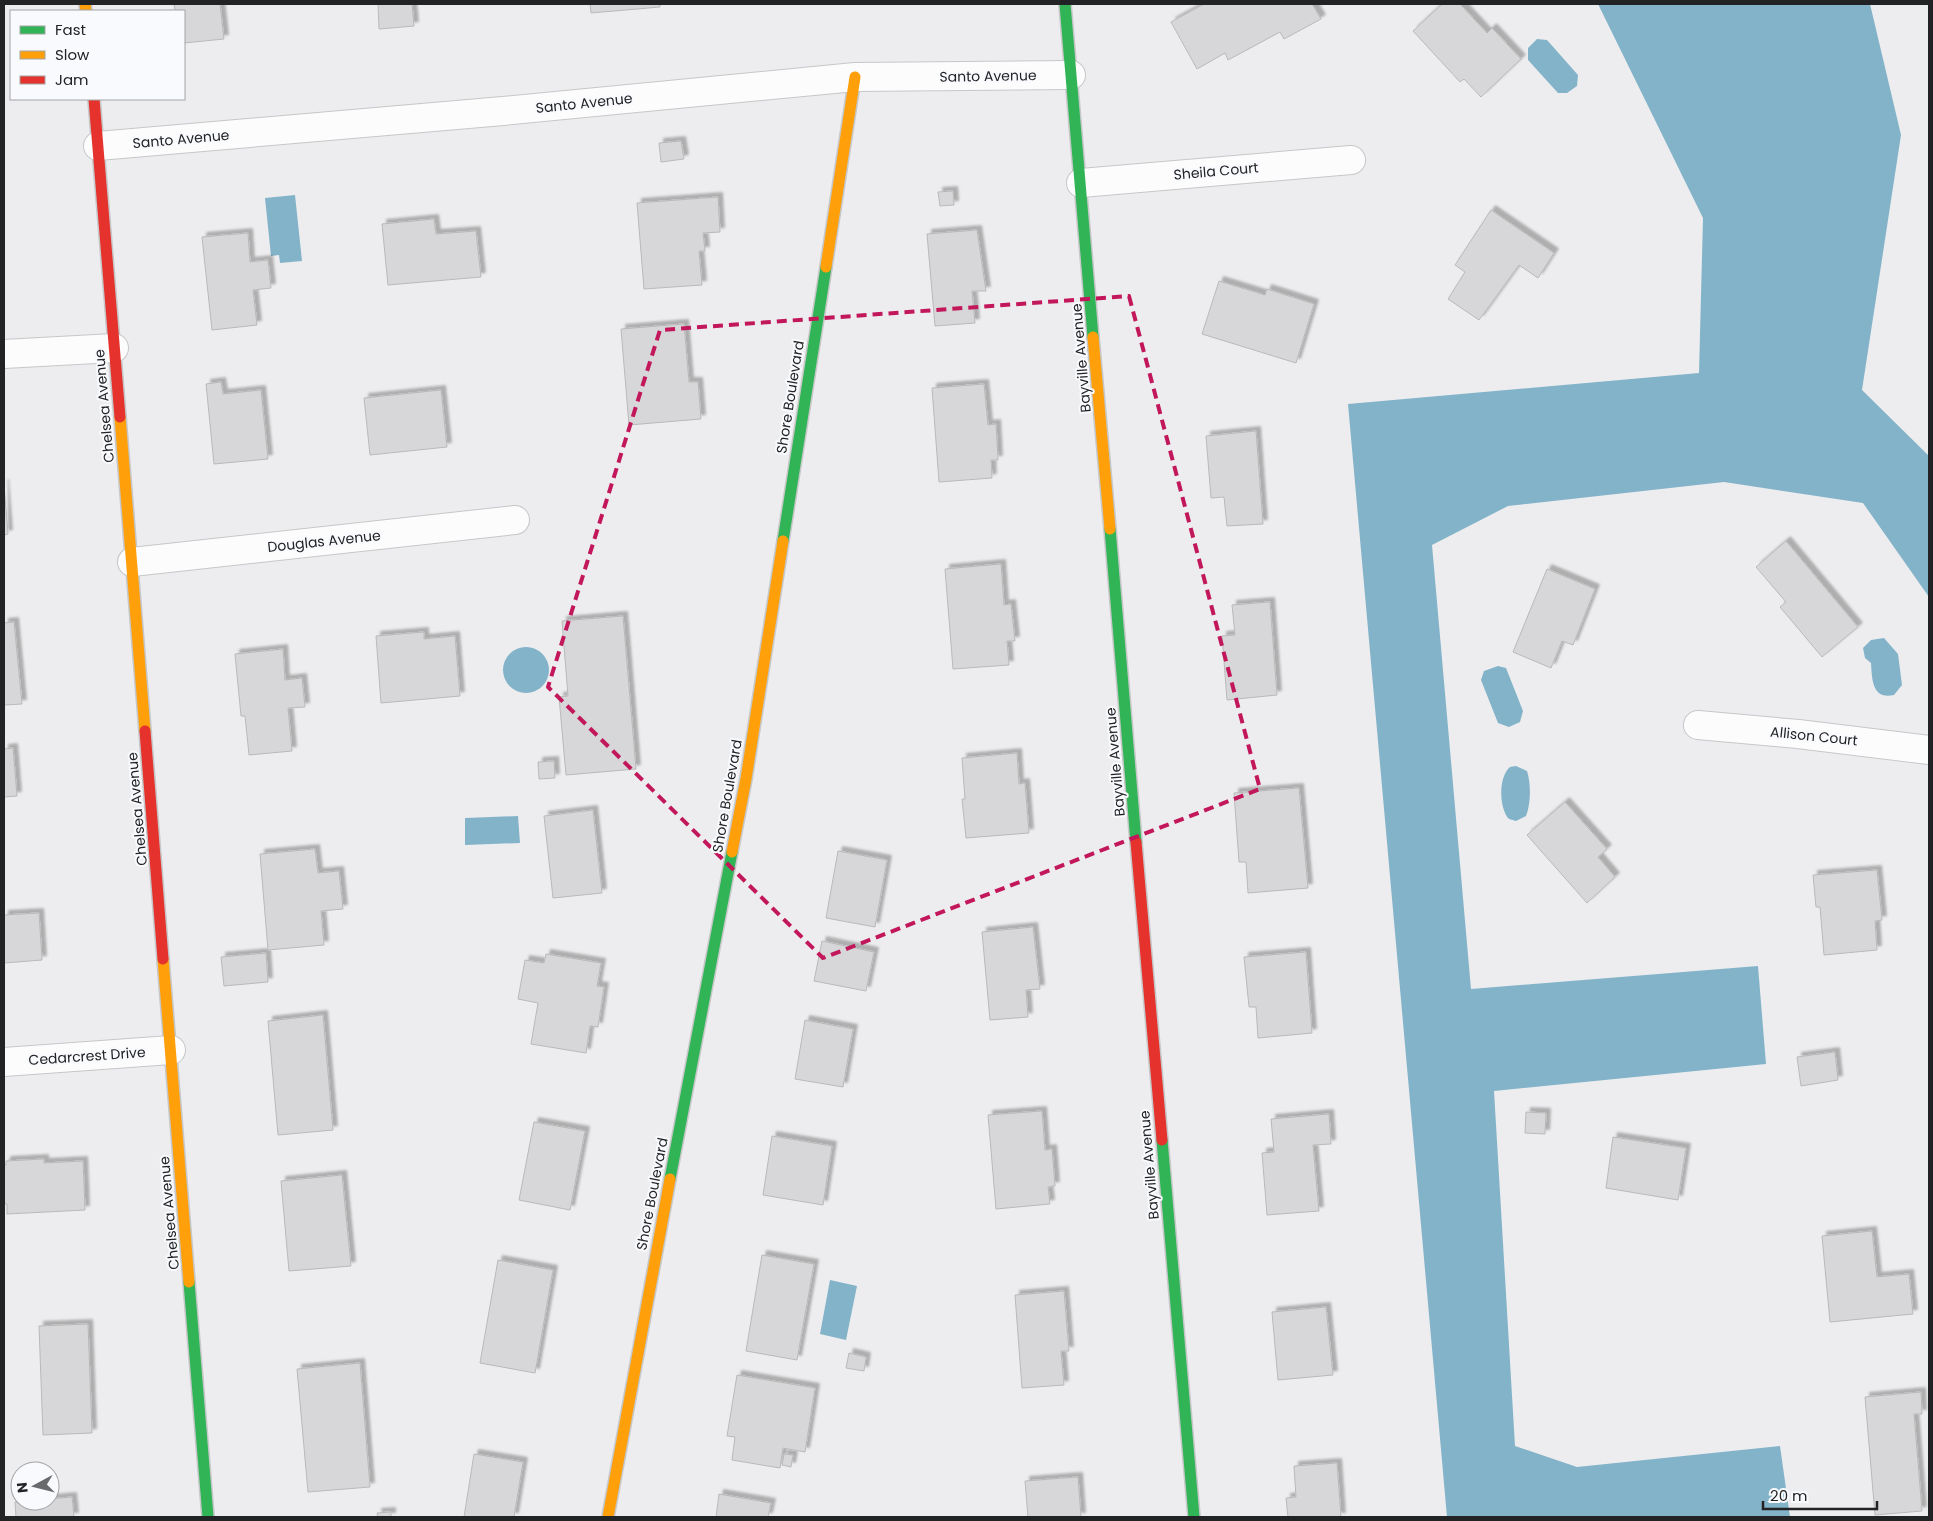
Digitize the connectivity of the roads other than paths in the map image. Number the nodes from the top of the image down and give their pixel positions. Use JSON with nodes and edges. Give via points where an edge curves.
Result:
{"nodes":[{"id":1,"x":1065,"y":4,"type":"edge"},
{"id":2,"x":1071,"y":75,"type":"junction"},
{"id":3,"x":855,"y":77,"type":"junction"},
{"id":4,"x":94,"y":100,"type":"edge"},
{"id":5,"x":98,"y":146,"type":"junction"},
{"id":6,"x":1351,"y":160,"type":"dead end"},
{"id":7,"x":1081,"y":182,"type":"junction"},
{"id":8,"x":114,"y":348,"type":"junction"},
{"id":9,"x":4,"y":354,"type":"edge"},
{"id":10,"x":515,"y":520,"type":"dead end"},
{"id":11,"x":132,"y":562,"type":"junction"},
{"id":12,"x":1698,"y":725,"type":"dead end"},
{"id":13,"x":1929,"y":750,"type":"edge"},
{"id":14,"x":171,"y":1050,"type":"junction"},
{"id":15,"x":4,"y":1062,"type":"edge"},
{"id":16,"x":208,"y":1517,"type":"edge"},
{"id":17,"x":608,"y":1517,"type":"edge"},
{"id":18,"x":1194,"y":1517,"type":"edge"}],
"edges":[{"from":1,"to":2,"type":"street","name":"Bayville Avenue"},
{"from":2,"to":3,"type":"street","name":"Santo Avenue"},
{"from":2,"to":7,"type":"street","name":"Bayville Avenue"},
{"from":3,"to":5,"type":"street","name":"Santo Avenue"},
{"from":3,"to":17,"type":"street","name":"Shore Boulevard","via":[[746,779]]},
{"from":4,"to":5,"type":"street","name":"Chelsea Avenue"},
{"from":5,"to":8,"type":"street","name":"Chelsea Avenue"},
{"from":6,"to":7,"type":"street","name":"Sheila Court"},
{"from":7,"to":18,"type":"street","name":"Bayville Avenue"},
{"from":8,"to":9,"type":"street"},
{"from":8,"to":11,"type":"street","name":"Chelsea Avenue"},
{"from":10,"to":11,"type":"street","name":"Douglas Avenue"},
{"from":11,"to":14,"type":"street","name":"Chelsea Avenue"},
{"from":12,"to":13,"type":"street","name":"Allison Court"},
{"from":14,"to":15,"type":"street","name":"Cedarcrest Drive"},
{"from":14,"to":16,"type":"street","name":"Chelsea Avenue"}]}
